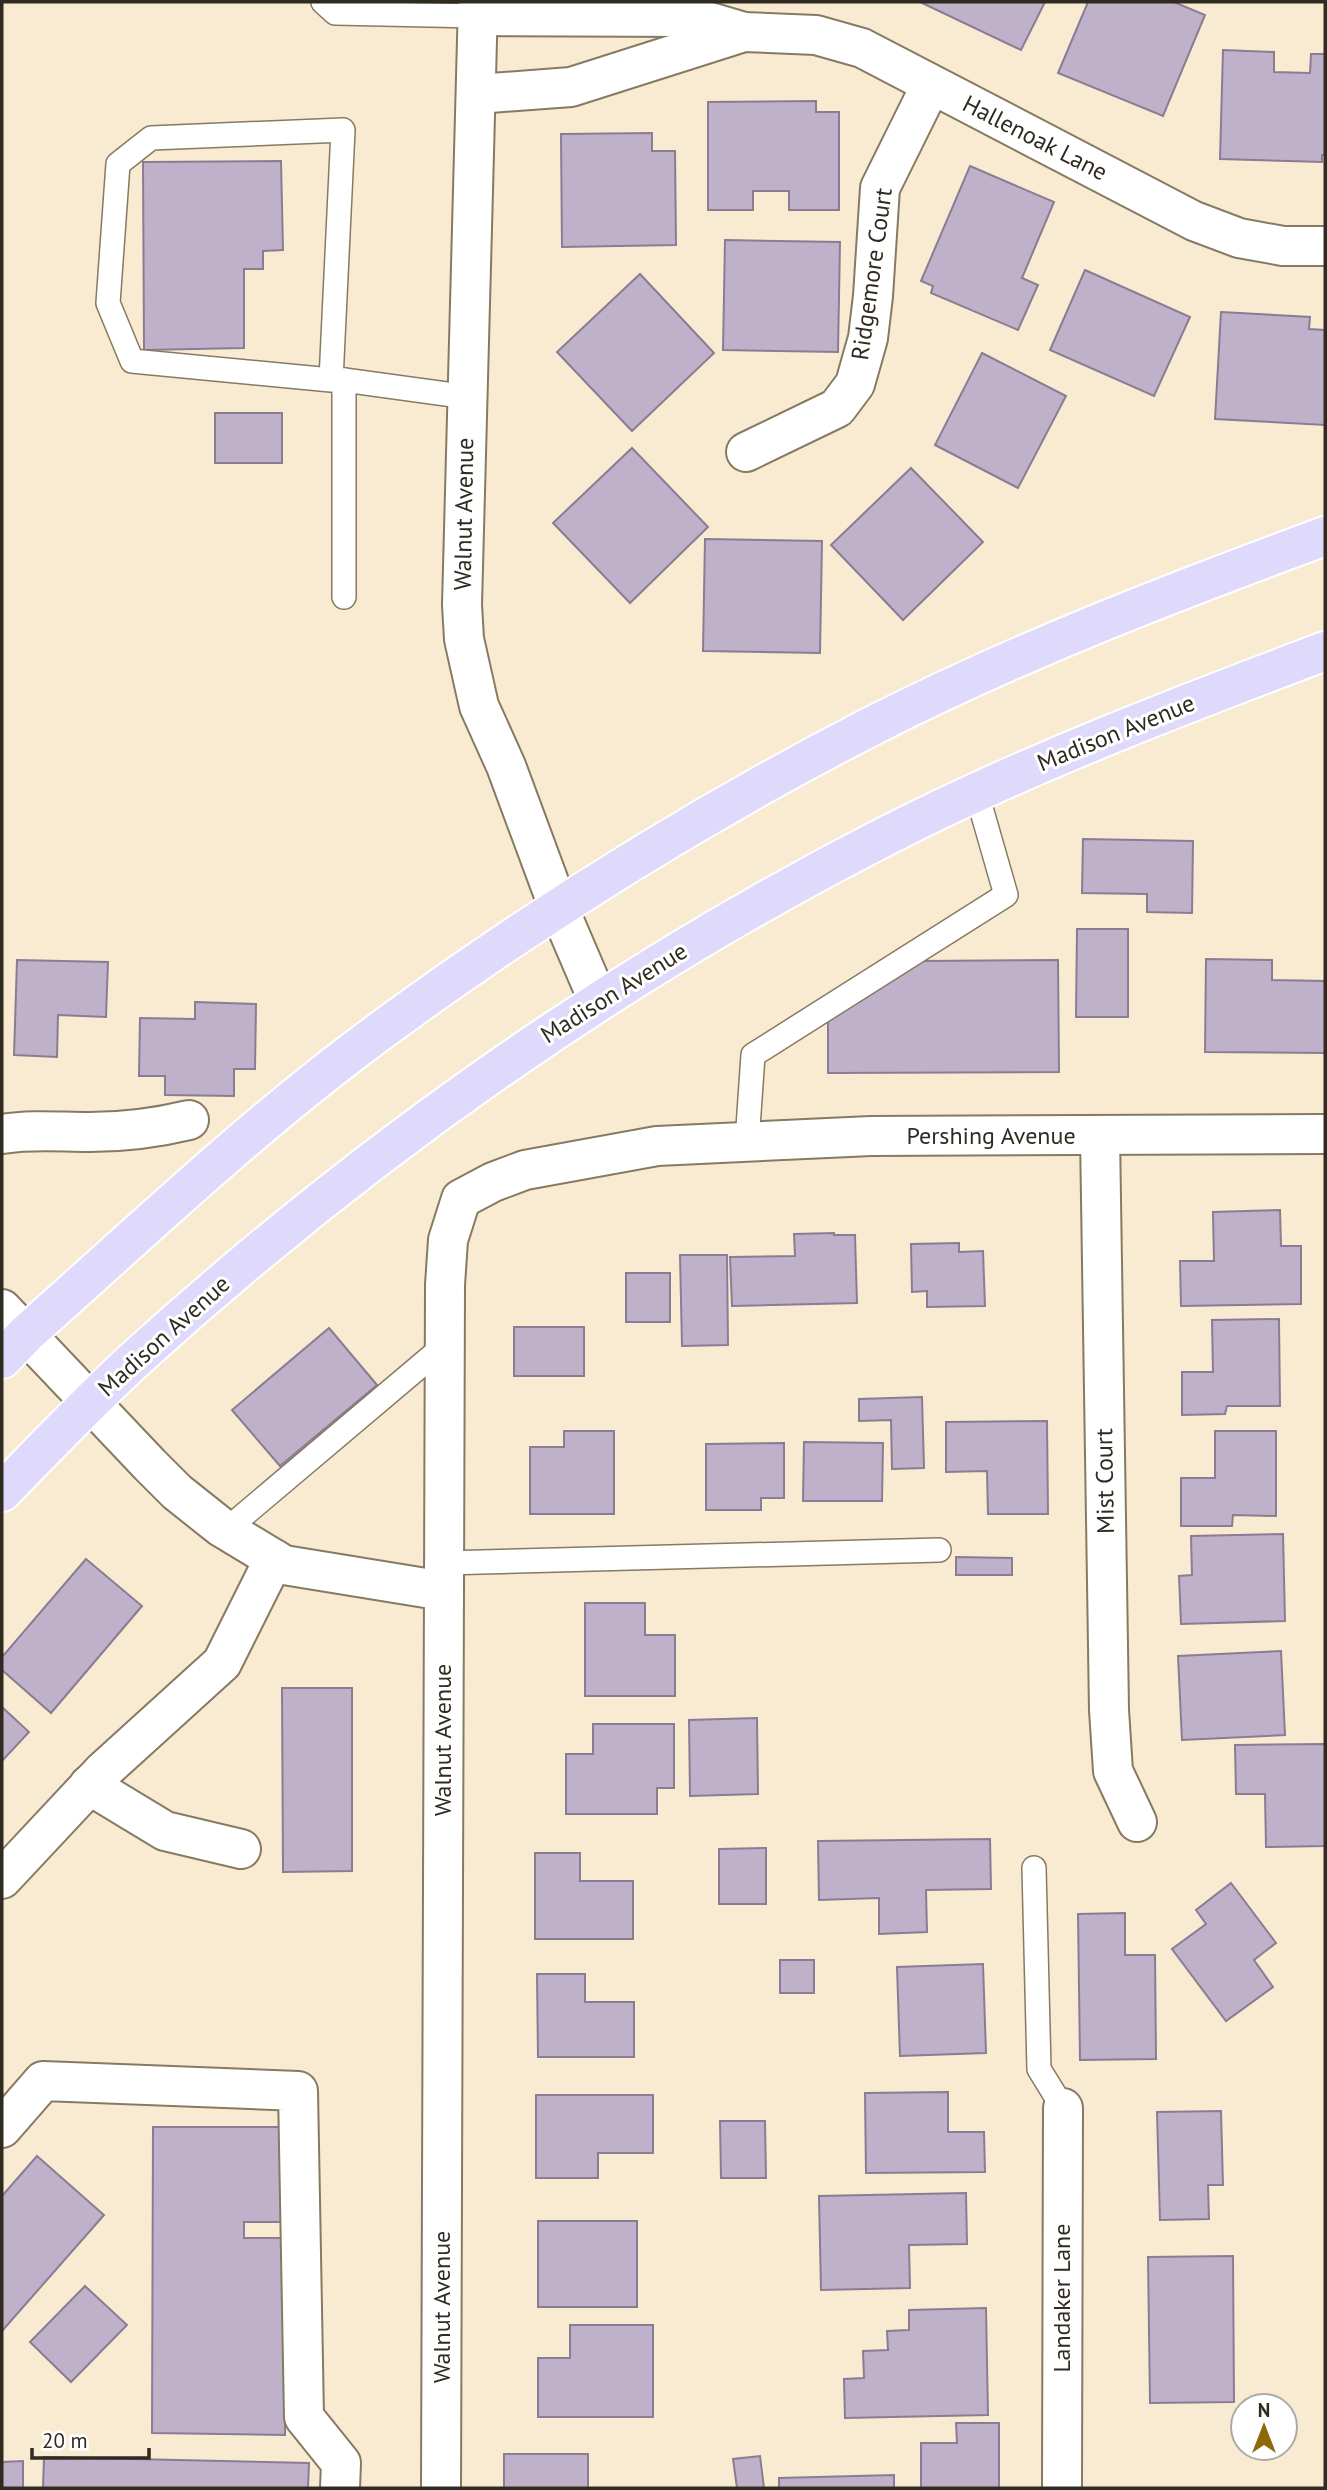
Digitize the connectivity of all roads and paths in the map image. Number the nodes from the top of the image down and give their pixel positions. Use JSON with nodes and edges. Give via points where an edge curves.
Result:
{"nodes":[{"id":1,"x":324,"y":2,"type":"edge"},
{"id":2,"x":478,"y":9,"type":"edge"},
{"id":3,"x":743,"y":17,"type":"edge"},
{"id":4,"x":931,"y":85,"type":"junction"},
{"id":5,"x":477,"y":94,"type":"junction"},
{"id":6,"x":1325,"y":246,"type":"edge"},
{"id":7,"x":337,"y":380,"type":"junction"},
{"id":8,"x":468,"y":397,"type":"junction"},
{"id":9,"x":746,"y":452,"type":"dead end"},
{"id":10,"x":1325,"y":536,"type":"edge"},
{"id":11,"x":344,"y":597,"type":"dead end"},
{"id":12,"x":1325,"y":651,"type":"edge"},
{"id":13,"x":977,"y":794,"type":"junction"},
{"id":14,"x":559,"y":909,"type":"junction"},
{"id":15,"x":598,"y":1000,"type":"junction"},
{"id":16,"x":189,"y":1120,"type":"dead end"},
{"id":17,"x":2,"y":1134,"type":"edge"},
{"id":18,"x":1325,"y":1134,"type":"edge"},
{"id":19,"x":1100,"y":1135,"type":"junction"},
{"id":20,"x":747,"y":1142,"type":"junction"},
{"id":21,"x":657,"y":1146,"type":"joint"},
{"id":22,"x":10,"y":1334,"type":"edge"},
{"id":23,"x":444,"y":1345,"type":"junction"},
{"id":24,"x":91,"y":1403,"type":"junction"},
{"id":25,"x":2,"y":1492,"type":"edge"},
{"id":26,"x":226,"y":1530,"type":"junction"},
{"id":27,"x":939,"y":1550,"type":"dead end"},
{"id":28,"x":274,"y":1559,"type":"junction"},
{"id":29,"x":443,"y":1577,"type":"junction"},
{"id":30,"x":89,"y":1785,"type":"junction"},
{"id":31,"x":1137,"y":1822,"type":"dead end"},
{"id":32,"x":241,"y":1849,"type":"dead end"},
{"id":33,"x":1034,"y":1868,"type":"dead end"},
{"id":34,"x":2,"y":1879,"type":"edge"},
{"id":35,"x":1063,"y":2108,"type":"joint"},
{"id":36,"x":2,"y":2128,"type":"edge"},
{"id":37,"x":340,"y":2488,"type":"edge"},
{"id":38,"x":441,"y":2488,"type":"edge"},
{"id":39,"x":1062,"y":2488,"type":"edge"}],
"edges":[{"from":1,"to":2,"type":"lane","via":[[335,13]]},
{"from":2,"to":3,"type":"street","name":"Hallenoak Lane"},
{"from":2,"to":5,"type":"street","name":"Walnut Avenue"},
{"from":3,"to":4,"type":"street","name":"Hallenoak Lane","via":[[862,48]]},
{"from":3,"to":5,"type":"street","name":"Hallenoak Lane","via":[[571,87]]},
{"from":4,"to":6,"type":"street","name":"Hallenoak Lane","via":[[1194,221],[1239,238],[1283,246]]},
{"from":4,"to":9,"type":"street","name":"Ridgemore Court","via":[[880,188],[868,338],[855,384],[837,408]]},
{"from":5,"to":8,"type":"street","name":"Walnut Avenue"},
{"from":7,"to":7,"type":"lane","via":[[342,130],[151,138],[118,164],[108,303],[132,361]]},
{"from":7,"to":8,"type":"lane"},
{"from":7,"to":11,"type":"lane"},
{"from":8,"to":14,"type":"street","name":"Walnut Avenue","via":[[464,639],[479,706]]},
{"from":10,"to":14,"type":"main road","via":[[1030,652],[872,726],[718,809]]},
{"from":12,"to":13,"type":"main road","name":"Madison Avenue","via":[[1041,763]]},
{"from":13,"to":15,"type":"main road","name":"Madison Avenue","via":[[887,835]]},
{"from":13,"to":20,"type":"lane","via":[[1006,895],[753,1055]]},
{"from":14,"to":15,"type":"street","name":"Walnut Avenue"},
{"from":14,"to":22,"type":"main road","via":[[518,932],[387,1026]]},
{"from":15,"to":24,"type":"main road","name":"Madison Avenue","via":[[392,1145],[270,1241]]},
{"from":16,"to":17,"type":"street","via":[[154,1129]]},
{"from":18,"to":19,"type":"street","name":"Pershing Avenue"},
{"from":19,"to":20,"type":"street","name":"Pershing Avenue","via":[[871,1136]]},
{"from":19,"to":31,"type":"street","name":"Mist Court","via":[[1109,1710],[1113,1772]]},
{"from":20,"to":21,"type":"street","name":"Pershing Avenue"},
{"from":21,"to":23,"type":"street","name":"Walnut Avenue","via":[[525,1170],[461,1199],[448,1240]]},
{"from":22,"to":24,"type":"street"},
{"from":23,"to":26,"type":"lane"},
{"from":23,"to":29,"type":"street","name":"Walnut Avenue"},
{"from":24,"to":25,"type":"main road","name":"Madison Avenue"},
{"from":24,"to":26,"type":"street","via":[[177,1492]]},
{"from":26,"to":28,"type":"street"},
{"from":27,"to":29,"type":"lane"},
{"from":28,"to":29,"type":"street","via":[[284,1565]]},
{"from":28,"to":30,"type":"street","via":[[222,1663]]},
{"from":29,"to":38,"type":"street","name":"Walnut Avenue"},
{"from":30,"to":32,"type":"street","via":[[165,1831]]},
{"from":30,"to":34,"type":"street"},
{"from":33,"to":35,"type":"lane","via":[[1039,2069]]},
{"from":35,"to":39,"type":"street","name":"Landaker Lane"},
{"from":36,"to":37,"type":"street","via":[[43,2081],[298,2091],[304,2417],[341,2463]]}]}
